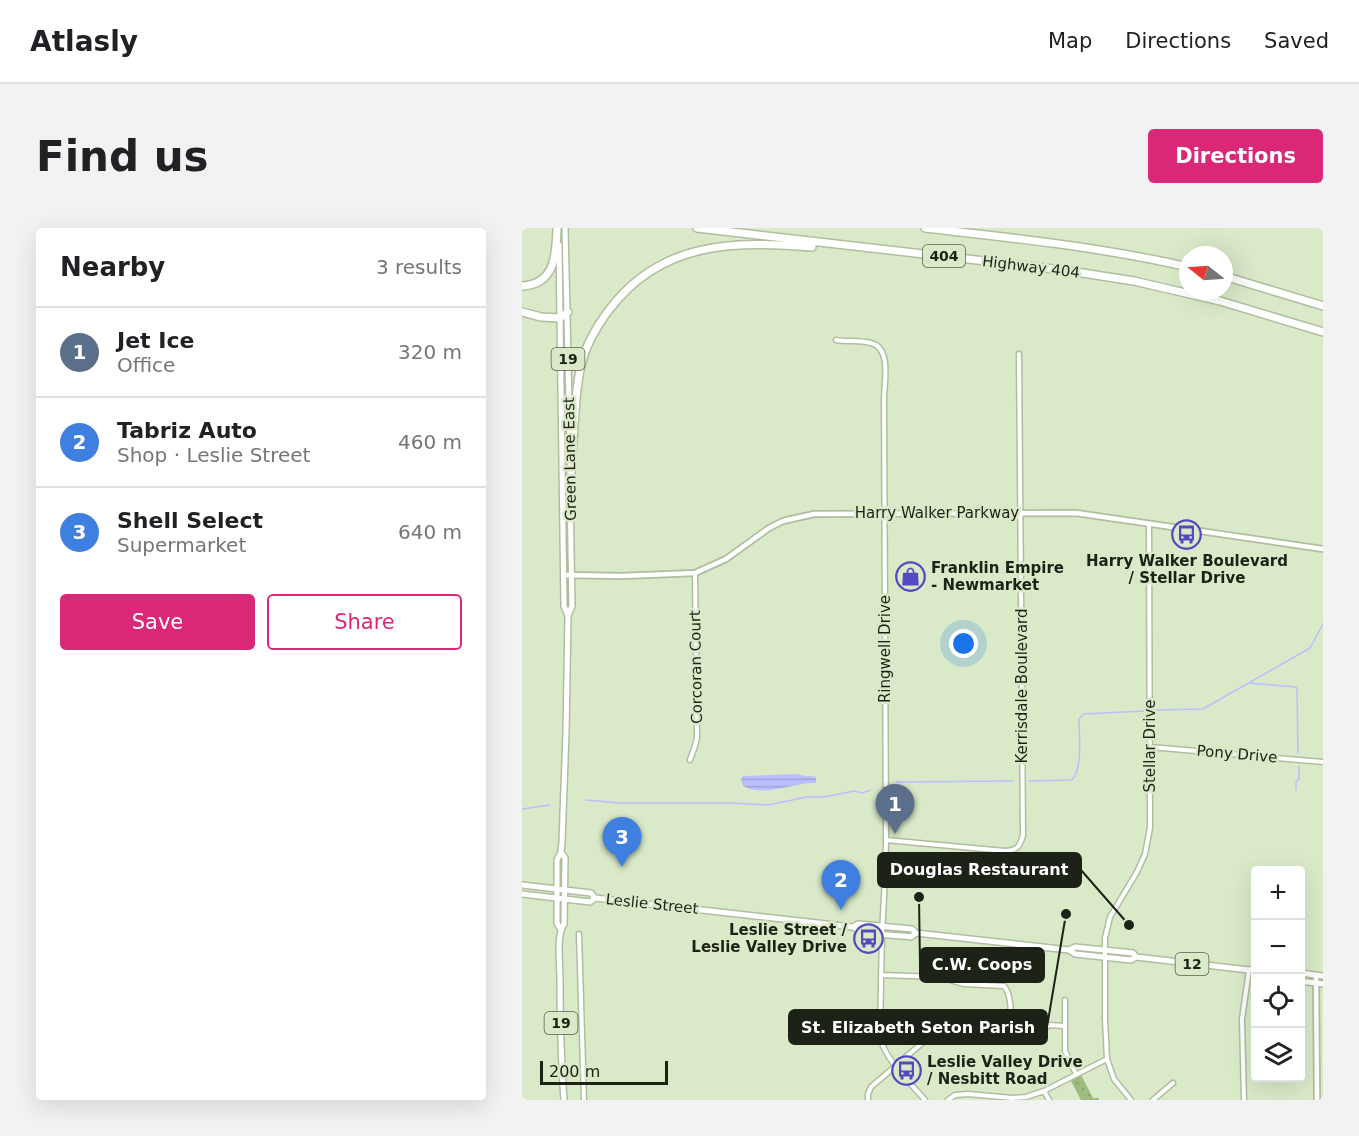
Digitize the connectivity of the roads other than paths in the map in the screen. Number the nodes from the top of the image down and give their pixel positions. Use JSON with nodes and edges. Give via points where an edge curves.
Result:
{"nodes":[{"id":1,"x":558,"y":228,"type":"edge"},
{"id":2,"x":565,"y":228,"type":"edge"},
{"id":3,"x":697,"y":228,"type":"edge"},
{"id":4,"x":925,"y":228,"type":"edge"},
{"id":5,"x":841,"y":245,"type":"junction"},
{"id":6,"x":1179,"y":265,"type":"edge"},
{"id":7,"x":1233,"y":279,"type":"edge"},
{"id":8,"x":522,"y":286,"type":"edge"},
{"id":9,"x":1323,"y":306,"type":"edge"},
{"id":10,"x":522,"y":312,"type":"edge"},
{"id":11,"x":568,"y":312,"type":"junction"},
{"id":12,"x":560,"y":318,"type":"junction"},
{"id":13,"x":1323,"y":332,"type":"edge"},
{"id":14,"x":836,"y":340,"type":"dead end"},
{"id":15,"x":1019,"y":354,"type":"dead end"},
{"id":16,"x":570,"y":489,"type":"junction"},
{"id":17,"x":1021,"y":512,"type":"junction"},
{"id":18,"x":885,"y":513,"type":"junction"},
{"id":19,"x":1149,"y":524,"type":"junction"},
{"id":20,"x":1323,"y":549,"type":"edge"},
{"id":21,"x":695,"y":573,"type":"junction"},
{"id":22,"x":573,"y":574,"type":"junction"},
{"id":23,"x":564,"y":575,"type":"junction"},
{"id":24,"x":568,"y":616,"type":"junction"},
{"id":25,"x":1150,"y":747,"type":"junction"},
{"id":26,"x":690,"y":760,"type":"dead end"},
{"id":27,"x":1323,"y":762,"type":"edge"},
{"id":28,"x":885,"y":840,"type":"junction"},
{"id":29,"x":561,"y":852,"type":"junction"},
{"id":30,"x":522,"y":885,"type":"edge"},
{"id":31,"x":557,"y":889,"type":"junction"},
{"id":32,"x":565,"y":890,"type":"junction"},
{"id":33,"x":522,"y":894,"type":"edge"},
{"id":34,"x":557,"y":898,"type":"junction"},
{"id":35,"x":595,"y":898,"type":"junction"},
{"id":36,"x":565,"y":899,"type":"junction"},
{"id":37,"x":882,"y":926,"type":"junction"},
{"id":38,"x":852,"y":927,"type":"junction"},
{"id":39,"x":561,"y":930,"type":"junction"},
{"id":40,"x":916,"y":933,"type":"junction"},
{"id":41,"x":579,"y":934,"type":"dead end"},
{"id":42,"x":882,"y":934,"type":"junction"},
{"id":43,"x":1068,"y":950,"type":"junction"},
{"id":44,"x":1105,"y":950,"type":"junction"},
{"id":45,"x":1136,"y":957,"type":"junction"},
{"id":46,"x":1105,"y":958,"type":"junction"},
{"id":47,"x":1251,"y":969,"type":"edge"},
{"id":48,"x":1251,"y":971,"type":"edge"},
{"id":49,"x":1305,"y":974,"type":"edge"},
{"id":50,"x":881,"y":975,"type":"junction"},
{"id":51,"x":1316,"y":975,"type":"junction"},
{"id":52,"x":1323,"y":976,"type":"edge"},
{"id":53,"x":1305,"y":982,"type":"edge"},
{"id":54,"x":1316,"y":983,"type":"junction"},
{"id":55,"x":1323,"y":984,"type":"edge"},
{"id":56,"x":1065,"y":1000,"type":"dead end"},
{"id":57,"x":1064,"y":1026,"type":"junction"},
{"id":58,"x":1010,"y":1041,"type":"junction"},
{"id":59,"x":1107,"y":1059,"type":"junction"},
{"id":60,"x":896,"y":1065,"type":"junction"},
{"id":61,"x":1076,"y":1074,"type":"junction"},
{"id":62,"x":1173,"y":1083,"type":"dead end"},
{"id":63,"x":1044,"y":1091,"type":"junction"},
{"id":64,"x":564,"y":1100,"type":"edge"},
{"id":65,"x":584,"y":1100,"type":"edge"},
{"id":66,"x":868,"y":1100,"type":"edge"},
{"id":67,"x":926,"y":1100,"type":"edge"},
{"id":68,"x":948,"y":1100,"type":"edge"},
{"id":69,"x":1049,"y":1100,"type":"edge"},
{"id":70,"x":1131,"y":1100,"type":"edge"},
{"id":71,"x":1153,"y":1100,"type":"edge"},
{"id":72,"x":1244,"y":1100,"type":"edge"},
{"id":73,"x":1317,"y":1100,"type":"edge"}],
"edges":[{"from":1,"to":8,"type":"highway","via":[[550,270],[539,281]]},
{"from":1,"to":12,"type":"main road","name":"Green Lane East","number":"19"},
{"from":2,"to":11,"type":"main road","name":"Green Lane East","number":"19"},
{"from":3,"to":5,"type":"highway","name":"Highway 404","number":"404"},
{"from":4,"to":6,"type":"highway","name":"Highway 404","number":"404"},
{"from":5,"to":13,"type":"highway","name":"Highway 404","number":"404","via":[[1134,281],[1220,301]]},
{"from":5,"to":16,"type":"highway","via":[[720,246],[685,254],[634,282],[600,322],[586,348],[576,392]]},
{"from":7,"to":9,"type":"highway"},
{"from":10,"to":12,"type":"highway"},
{"from":11,"to":12,"type":"highway"},
{"from":11,"to":16,"type":"main road","name":"Green Lane East","number":"19"},
{"from":12,"to":23,"type":"main road","name":"Green Lane East","number":"19"},
{"from":14,"to":18,"type":"street","name":"Ringwell Drive","via":[[872,343],[884,355]]},
{"from":15,"to":17,"type":"street","name":"Kerrisdale Boulevard"},
{"from":16,"to":22,"type":"main road","name":"Green Lane East","number":"19"},
{"from":17,"to":18,"type":"street","name":"Harry Walker Parkway"},
{"from":17,"to":19,"type":"street","name":"Harry Walker Parkway","via":[[1076,513]]},
{"from":17,"to":28,"type":"street","name":"Kerrisdale Boulevard","via":[[1020,846],[1005,851]]},
{"from":18,"to":21,"type":"street","name":"Harry Walker Parkway","via":[[813,514],[783,521],[726,559]]},
{"from":18,"to":28,"type":"street","name":"Ringwell Drive"},
{"from":19,"to":20,"type":"street","name":"Harry Walker Parkway"},
{"from":19,"to":25,"type":"street","name":"Stellar Drive"},
{"from":21,"to":22,"type":"street","name":"Harry Walker Parkway"},
{"from":21,"to":26,"type":"street","name":"Corcoran Court","via":[[696,746]]},
{"from":22,"to":23,"type":"street","name":"Harry Walker Parkway"},
{"from":22,"to":24,"type":"main road","name":"Green Lane East","number":"19"},
{"from":23,"to":24,"type":"main road","name":"Green Lane East","number":"19","via":[[564,606]]},
{"from":24,"to":29,"type":"main road","name":"Green Lane East","number":"19"},
{"from":25,"to":27,"type":"street","name":"Pony Drive"},
{"from":25,"to":44,"type":"street","name":"Stellar Drive","via":[[1147,845],[1110,917]]},
{"from":28,"to":37,"type":"street","name":"Ringwell Drive"},
{"from":29,"to":31,"type":"main road","name":"Green Lane East","number":"19","via":[[557,860]]},
{"from":29,"to":32,"type":"main road","name":"Green Lane East","number":"19","via":[[565,858]]},
{"from":30,"to":31,"type":"main road","name":"Leslie Street","number":"12"},
{"from":31,"to":32,"type":"main road","name":"Leslie Street","number":"12"},
{"from":31,"to":34,"type":"main road","name":"Green Lane East","number":"19"},
{"from":32,"to":35,"type":"main road","name":"Leslie Street","number":"12","via":[[591,893]]},
{"from":32,"to":36,"type":"main road","name":"Green Lane East","number":"19"},
{"from":33,"to":34,"type":"main road","name":"Leslie Street","number":"12"},
{"from":34,"to":36,"type":"main road","name":"Leslie Street","number":"12"},
{"from":34,"to":39,"type":"main road","name":"Green Lane East","number":"19","via":[[557,923]]},
{"from":35,"to":36,"type":"main road","name":"Leslie Street","number":"12","via":[[590,902]]},
{"from":35,"to":38,"type":"main road","name":"Leslie Street","number":"12"},
{"from":36,"to":39,"type":"main road","name":"Green Lane East","number":"19"},
{"from":37,"to":38,"type":"main road","name":"Leslie Street","number":"12"},
{"from":37,"to":40,"type":"main road","name":"Leslie Street","number":"12","via":[[912,929]]},
{"from":37,"to":42,"type":"street","name":"Ringwell Drive"},
{"from":38,"to":42,"type":"main road","name":"Leslie Street","number":"12"},
{"from":39,"to":64,"type":"main road","name":"Green Lane East","number":"19"},
{"from":40,"to":42,"type":"main road","name":"Leslie Street","number":"12","via":[[911,937]]},
{"from":40,"to":43,"type":"main road","name":"Leslie Street","number":"12"},
{"from":41,"to":65,"type":"street"},
{"from":42,"to":50,"type":"street","name":"Ringwell Drive"},
{"from":43,"to":44,"type":"main road","name":"Leslie Street","number":"12"},
{"from":43,"to":46,"type":"main road","name":"Leslie Street","number":"12"},
{"from":44,"to":45,"type":"main road","name":"Leslie Street","number":"12","via":[[1133,953]]},
{"from":44,"to":46,"type":"street","name":"Stellar Drive"},
{"from":45,"to":46,"type":"main road","name":"Leslie Street","number":"12"},
{"from":45,"to":47,"type":"main road","name":"Leslie Street","number":"12"},
{"from":46,"to":59,"type":"street","name":"Stellar Drive"},
{"from":48,"to":72,"type":"street","via":[[1242,1018]]},
{"from":49,"to":51,"type":"main road"},
{"from":50,"to":58,"type":"street","via":[[939,977],[964,984],[1004,986],[1010,1001]]},
{"from":50,"to":60,"type":"street","name":"Ringwell Drive","via":[[880,1032],[883,1046]]},
{"from":51,"to":52,"type":"main road"},
{"from":51,"to":54,"type":"street"},
{"from":53,"to":54,"type":"main road"},
{"from":54,"to":55,"type":"main road"},
{"from":54,"to":73,"type":"street"},
{"from":56,"to":57,"type":"street"},
{"from":57,"to":58,"type":"street","via":[[1050,1025]]},
{"from":57,"to":61,"type":"street","via":[[1065,1051]]},
{"from":58,"to":60,"type":"street","via":[[935,1035]]},
{"from":59,"to":61,"type":"street"},
{"from":59,"to":70,"type":"street","via":[[1114,1079]]},
{"from":60,"to":66,"type":"street","via":[[871,1087]]},
{"from":60,"to":67,"type":"street","name":"Ringwell Drive"},
{"from":61,"to":63,"type":"street"},
{"from":62,"to":71,"type":"street"},
{"from":63,"to":68,"type":"street","via":[[1020,1098],[968,1094]]},
{"from":63,"to":69,"type":"street"}]}
